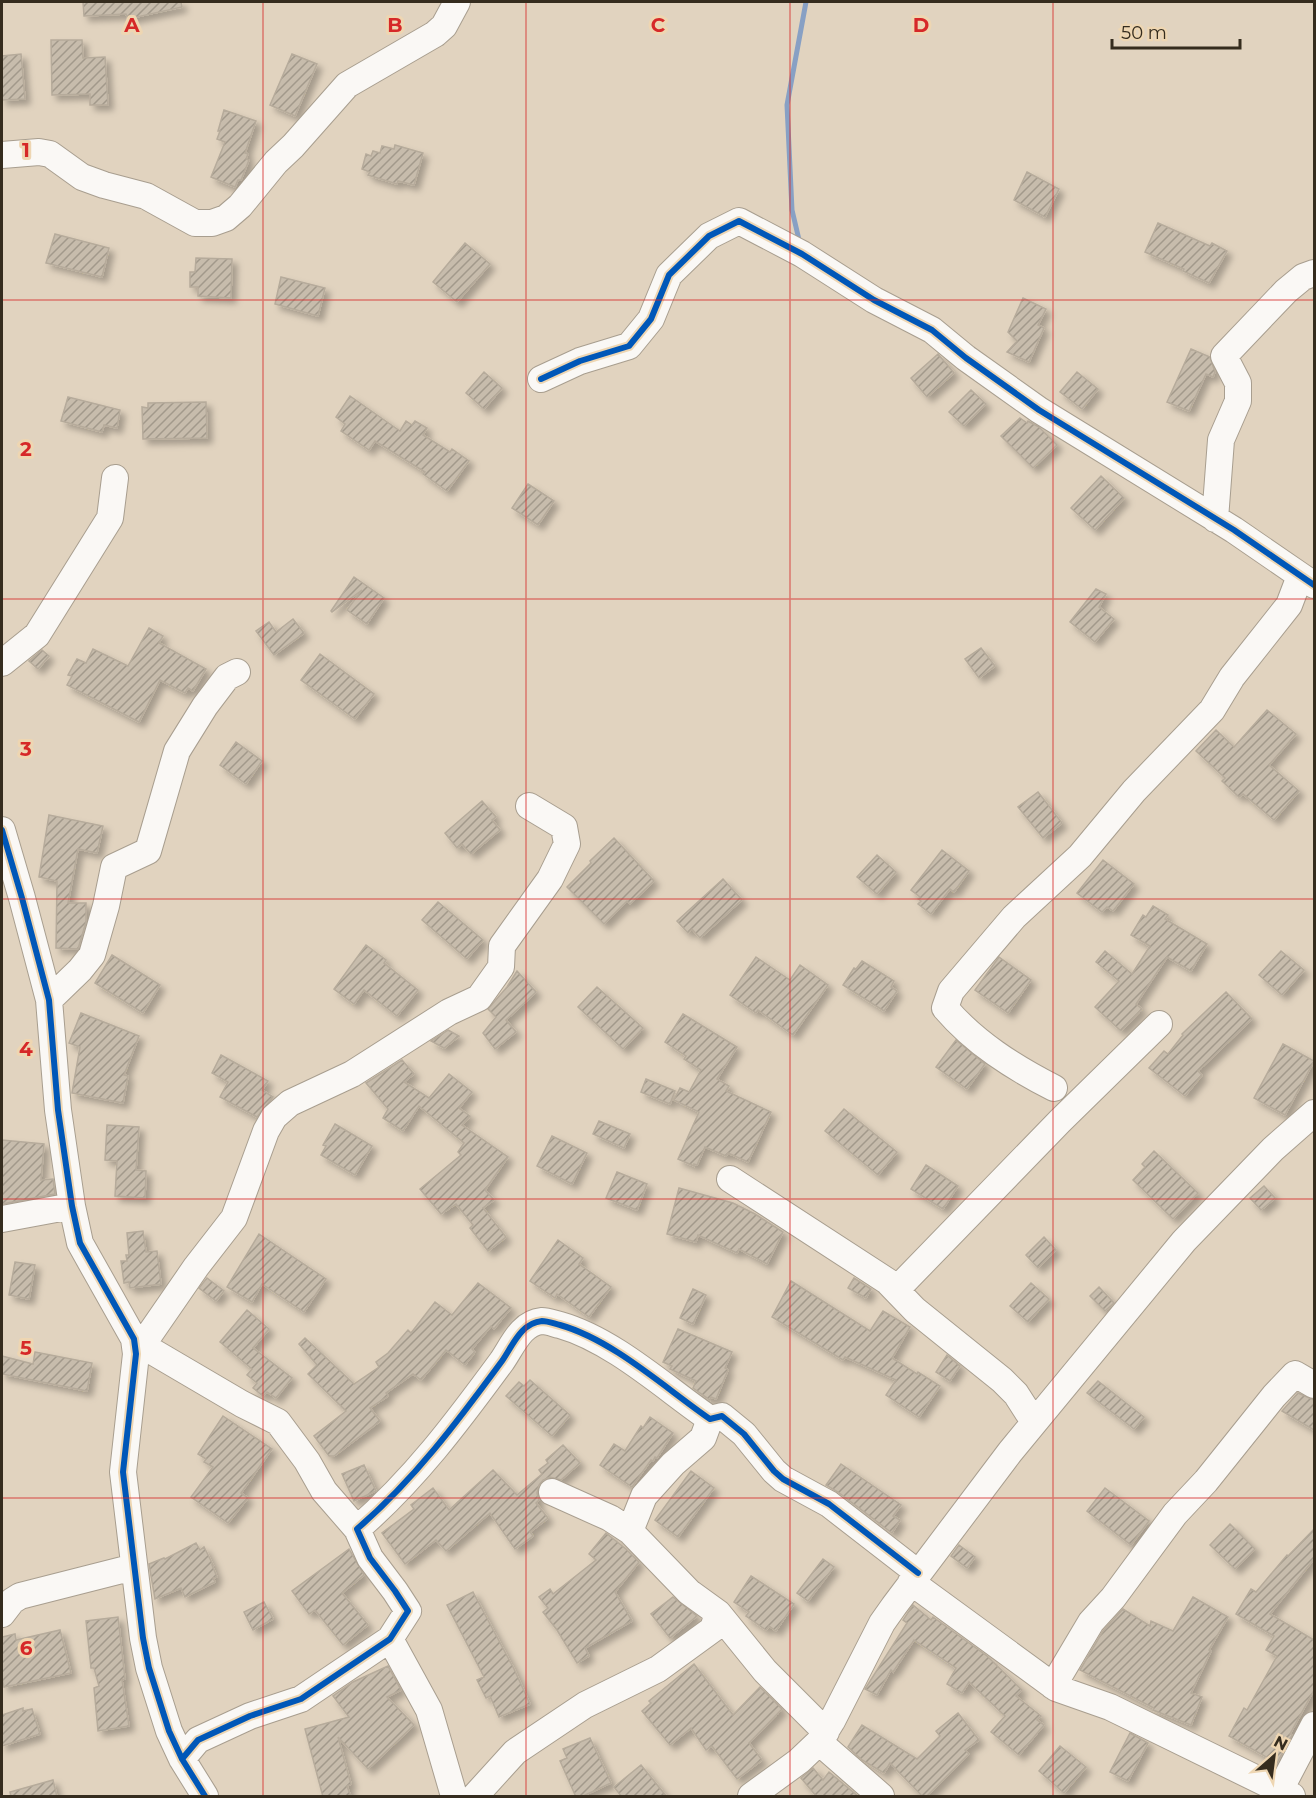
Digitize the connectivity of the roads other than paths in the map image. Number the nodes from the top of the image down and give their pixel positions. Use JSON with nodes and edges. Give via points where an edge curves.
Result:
{"nodes":[{"id":1,"x":457,"y":2,"type":"edge"},
{"id":2,"x":2,"y":155,"type":"edge"},
{"id":3,"x":1314,"y":273,"type":"edge"},
{"id":4,"x":541,"y":379,"type":"dead end"},
{"id":5,"x":115,"y":478,"type":"dead end"},
{"id":6,"x":1215,"y":519,"type":"junction"},
{"id":7,"x":1307,"y":580,"type":"edge"},
{"id":8,"x":2,"y":663,"type":"edge"},
{"id":9,"x":237,"y":672,"type":"dead end"},
{"id":10,"x":529,"y":806,"type":"dead end"},
{"id":11,"x":2,"y":830,"type":"edge"},
{"id":12,"x":49,"y":1000,"type":"junction"},
{"id":13,"x":1159,"y":1024,"type":"dead end"},
{"id":14,"x":1054,"y":1088,"type":"dead end"},
{"id":15,"x":1314,"y":1113,"type":"edge"},
{"id":16,"x":730,"y":1179,"type":"dead end"},
{"id":17,"x":72,"y":1206,"type":"junction"},
{"id":18,"x":2,"y":1219,"type":"edge"},
{"id":19,"x":897,"y":1289,"type":"junction"},
{"id":20,"x":136,"y":1354,"type":"junction"},
{"id":21,"x":1314,"y":1384,"type":"edge"},
{"id":22,"x":710,"y":1419,"type":"junction"},
{"id":23,"x":1034,"y":1422,"type":"junction"},
{"id":24,"x":552,"y":1492,"type":"dead end"},
{"id":25,"x":357,"y":1529,"type":"junction"},
{"id":26,"x":630,"y":1531,"type":"junction"},
{"id":27,"x":134,"y":1567,"type":"junction"},
{"id":28,"x":914,"y":1578,"type":"junction"},
{"id":29,"x":718,"y":1613,"type":"junction"},
{"id":30,"x":2,"y":1614,"type":"edge"},
{"id":31,"x":390,"y":1640,"type":"junction"},
{"id":32,"x":1053,"y":1686,"type":"junction"},
{"id":33,"x":1314,"y":1725,"type":"edge"},
{"id":34,"x":823,"y":1737,"type":"junction"},
{"id":35,"x":182,"y":1759,"type":"junction"},
{"id":36,"x":1286,"y":1793,"type":"edge"},
{"id":37,"x":205,"y":1797,"type":"edge"},
{"id":38,"x":454,"y":1797,"type":"edge"},
{"id":39,"x":475,"y":1797,"type":"edge"},
{"id":40,"x":751,"y":1797,"type":"edge"},
{"id":41,"x":881,"y":1797,"type":"edge"}],
"edges":[{"from":1,"to":2,"type":"street","via":[[435,34],[347,85],[240,206],[212,223],[195,223],[146,196],[82,177],[50,154]]},
{"from":3,"to":6,"type":"street","via":[[1286,291],[1224,356],[1238,383],[1238,401],[1221,440]]},
{"from":4,"to":6,"type":"street","via":[[580,361],[629,346],[651,319],[669,275],[708,236],[739,220],[932,330],[1040,410]]},
{"from":5,"to":8,"type":"street","via":[[110,518],[37,635]]},
{"from":6,"to":7,"type":"street"},
{"from":7,"to":14,"type":"street","via":[[1232,677],[1212,710],[1134,791],[1080,856],[1014,917],[951,991],[945,1008],[959,1025],[1018,1069]]},
{"from":9,"to":12,"type":"street","via":[[227,677],[177,751],[148,851],[114,867],[92,955]]},
{"from":10,"to":20,"type":"street","via":[[564,827],[567,844],[550,879],[501,946],[501,967],[479,998],[449,1012],[352,1074],[290,1103],[274,1117],[234,1218]]},
{"from":11,"to":12,"type":"street"},
{"from":12,"to":17,"type":"street","via":[[58,1110]]},
{"from":13,"to":19,"type":"street"},
{"from":15,"to":23,"type":"street","via":[[1273,1149],[1184,1241]]},
{"from":16,"to":19,"type":"street"},
{"from":17,"to":18,"type":"street"},
{"from":17,"to":20,"type":"street","via":[[80,1243],[134,1339]]},
{"from":19,"to":23,"type":"street","via":[[915,1310],[1002,1380]]},
{"from":20,"to":25,"type":"street","via":[[150,1350],[278,1422],[324,1491]]},
{"from":20,"to":27,"type":"street","via":[[123,1472]]},
{"from":21,"to":32,"type":"street","via":[[1295,1374],[1274,1396],[1091,1622]]},
{"from":22,"to":25,"type":"street","via":[[610,1347],[543,1321],[523,1328],[428,1459]]},
{"from":22,"to":26,"type":"street","via":[[704,1438],[644,1496]]},
{"from":22,"to":28,"type":"street","via":[[722,1416],[744,1434],[783,1479],[829,1504]]},
{"from":23,"to":28,"type":"street"},
{"from":24,"to":26,"type":"street"},
{"from":25,"to":31,"type":"street","via":[[370,1558],[408,1611]]},
{"from":26,"to":29,"type":"street","via":[[689,1592]]},
{"from":27,"to":30,"type":"street","via":[[20,1596]]},
{"from":27,"to":35,"type":"street","via":[[149,1668]]},
{"from":28,"to":32,"type":"street"},
{"from":28,"to":34,"type":"street","via":[[882,1623]]},
{"from":29,"to":34,"type":"street"},
{"from":29,"to":39,"type":"street","via":[[713,1629],[658,1668],[585,1705],[515,1752]]},
{"from":31,"to":35,"type":"street","via":[[301,1699],[250,1716],[198,1740]]},
{"from":31,"to":38,"type":"street","via":[[429,1710]]},
{"from":32,"to":36,"type":"street","via":[[1110,1707]]},
{"from":33,"to":36,"type":"street"},
{"from":34,"to":40,"type":"street","via":[[799,1761]]},
{"from":34,"to":41,"type":"street"},
{"from":35,"to":37,"type":"street"}]}
